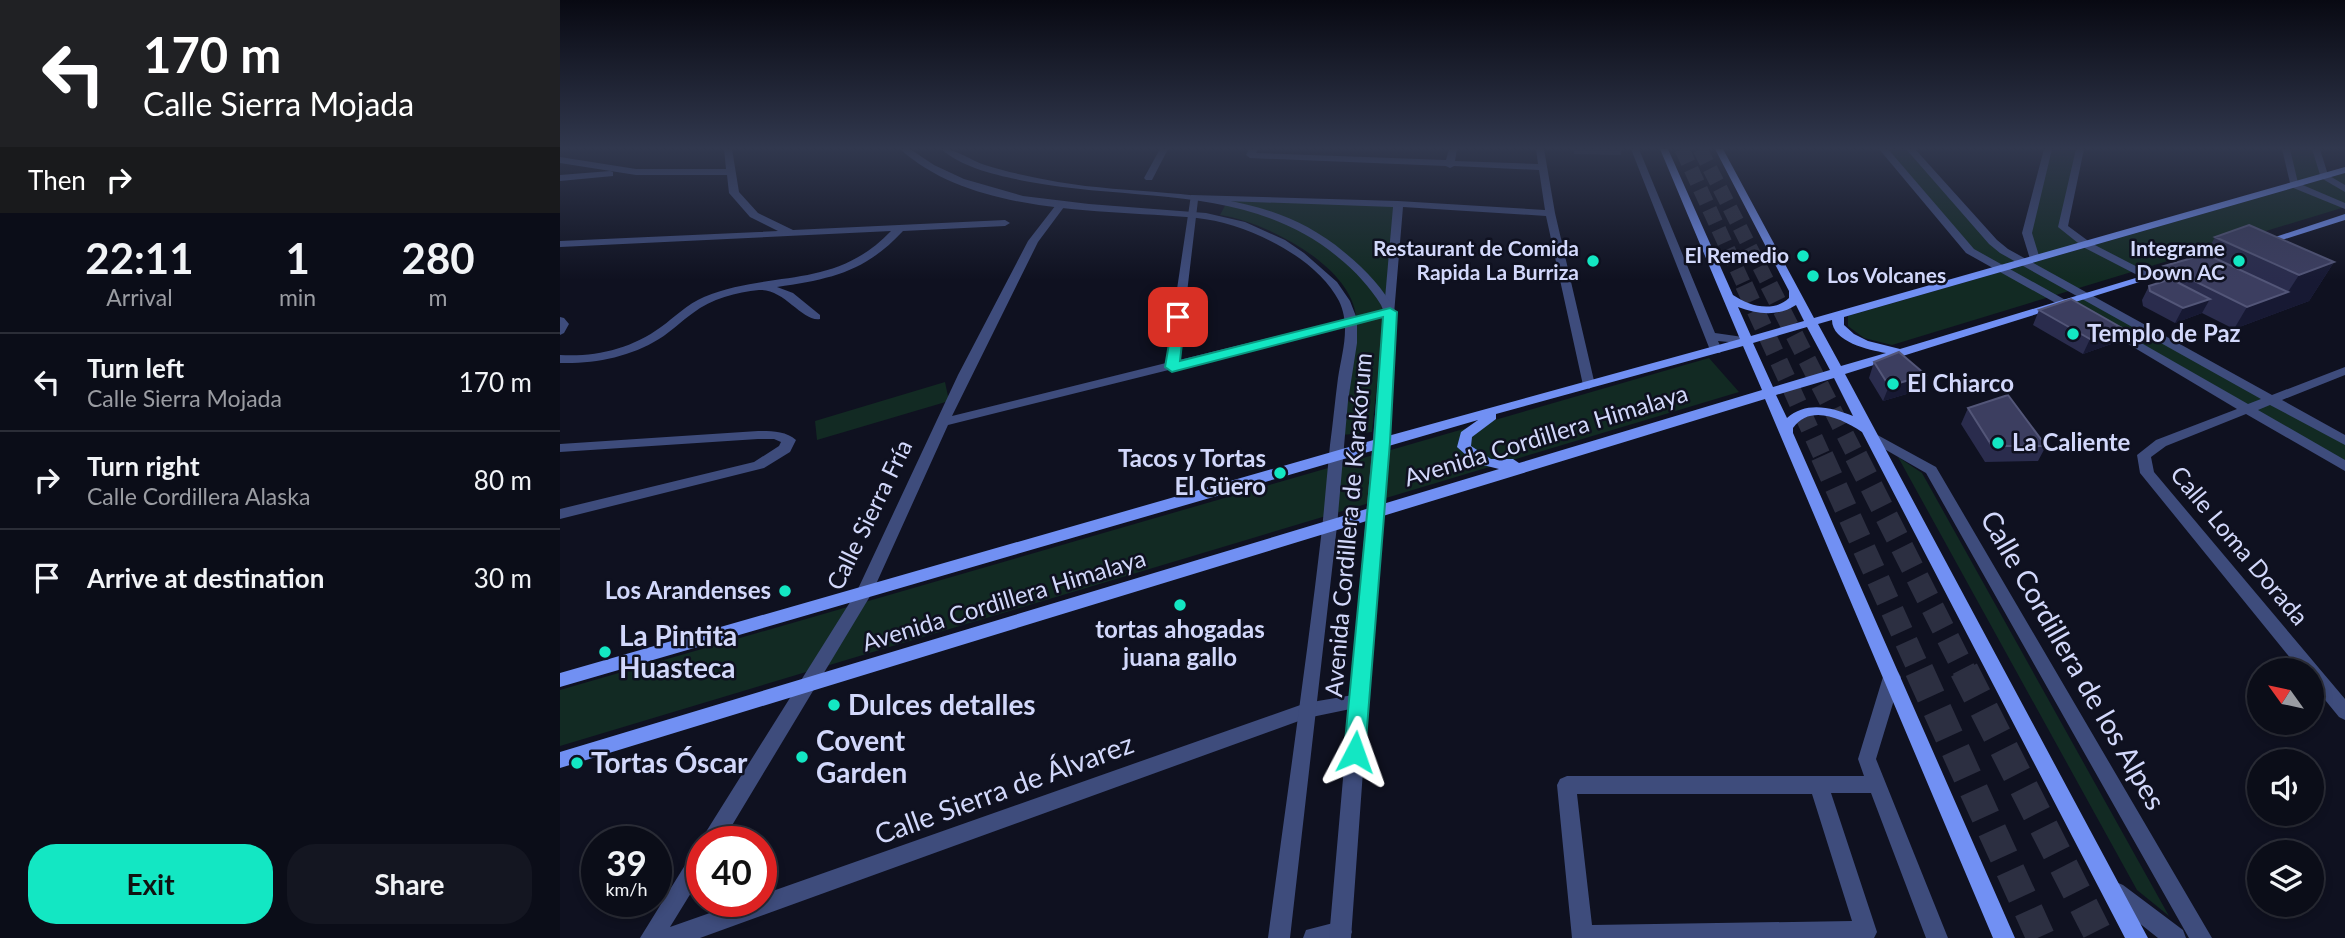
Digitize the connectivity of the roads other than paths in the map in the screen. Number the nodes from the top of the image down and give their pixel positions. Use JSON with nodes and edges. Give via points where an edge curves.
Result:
{"nodes":[{"id":1,"x":734,"y":193,"type":"edge"},
{"id":2,"x":1000,"y":193,"type":"edge"},
{"id":3,"x":1135,"y":193,"type":"edge"},
{"id":4,"x":1547,"y":193,"type":"edge"},
{"id":5,"x":1653,"y":193,"type":"edge"},
{"id":6,"x":1683,"y":193,"type":"edge"},
{"id":7,"x":1743,"y":193,"type":"edge"},
{"id":8,"x":1920,"y":193,"type":"edge"},
{"id":9,"x":1949,"y":193,"type":"edge"},
{"id":10,"x":2037,"y":193,"type":"edge"},
{"id":11,"x":2070,"y":193,"type":"edge"},
{"id":12,"x":2267,"y":193,"type":"edge"},
{"id":13,"x":2314,"y":193,"type":"edge"},
{"id":14,"x":1194,"y":197,"type":"junction"},
{"id":15,"x":1062,"y":204,"type":"junction"},
{"id":16,"x":1398,"y":204,"type":"junction"},
{"id":17,"x":2345,"y":205,"type":"edge"},
{"id":18,"x":1550,"y":213,"type":"junction"},
{"id":19,"x":1191,"y":215,"type":"junction"},
{"id":20,"x":2345,"y":217,"type":"edge"},
{"id":21,"x":1005,"y":223,"type":"dead end"},
{"id":22,"x":899,"y":229,"type":"junction"},
{"id":23,"x":796,"y":235,"type":"junction"},
{"id":24,"x":560,"y":244,"type":"edge"},
{"id":25,"x":2087,"y":244,"type":"junction"},
{"id":26,"x":2240,"y":249,"type":"edge"},
{"id":27,"x":2029,"y":261,"type":"junction"},
{"id":28,"x":2188,"y":265,"type":"edge"},
{"id":29,"x":2002,"y":268,"type":"junction"},
{"id":30,"x":2149,"y":277,"type":"junction"},
{"id":31,"x":765,"y":287,"type":"junction"},
{"id":32,"x":1794,"y":288,"type":"junction"},
{"id":33,"x":1726,"y":293,"type":"junction"},
{"id":34,"x":2083,"y":297,"type":"junction"},
{"id":35,"x":2064,"y":303,"type":"junction"},
{"id":36,"x":1390,"y":312,"type":"junction"},
{"id":37,"x":1838,"y":315,"type":"junction"},
{"id":38,"x":816,"y":317,"type":"dead end"},
{"id":39,"x":560,"y":320,"type":"edge"},
{"id":40,"x":1352,"y":321,"type":"junction"},
{"id":41,"x":1812,"y":322,"type":"junction"},
{"id":42,"x":560,"y":331,"type":"edge"},
{"id":43,"x":1710,"y":336,"type":"junction"},
{"id":44,"x":1746,"y":341,"type":"junction"},
{"id":45,"x":1716,"y":349,"type":"junction"},
{"id":46,"x":1905,"y":350,"type":"junction"},
{"id":47,"x":560,"y":359,"type":"edge"},
{"id":48,"x":1172,"y":367,"type":"junction"},
{"id":49,"x":1837,"y":370,"type":"junction"},
{"id":50,"x":2345,"y":371,"type":"edge"},
{"id":51,"x":1589,"y":385,"type":"junction"},
{"id":52,"x":1768,"y":391,"type":"junction"},
{"id":53,"x":2269,"y":401,"type":"junction"},
{"id":54,"x":2248,"y":409,"type":"junction"},
{"id":55,"x":1497,"y":411,"type":"junction"},
{"id":56,"x":944,"y":422,"type":"junction"},
{"id":57,"x":1787,"y":433,"type":"junction"},
{"id":58,"x":1872,"y":436,"type":"junction"},
{"id":59,"x":2345,"y":441,"type":"edge"},
{"id":60,"x":1382,"y":442,"type":"junction"},
{"id":61,"x":560,"y":448,"type":"edge"},
{"id":62,"x":1560,"y":456,"type":"junction"},
{"id":63,"x":1335,"y":457,"type":"junction"},
{"id":64,"x":2345,"y":466,"type":"edge"},
{"id":65,"x":1376,"y":512,"type":"junction"},
{"id":66,"x":560,"y":514,"type":"edge"},
{"id":67,"x":1330,"y":526,"type":"junction"},
{"id":68,"x":864,"y":593,"type":"junction"},
{"id":69,"x":2300,"y":658,"type":"edge"},
{"id":70,"x":1892,"y":677,"type":"junction"},
{"id":71,"x":560,"y":680,"type":"edge"},
{"id":72,"x":809,"y":684,"type":"junction"},
{"id":73,"x":2324,"y":687,"type":"edge"},
{"id":74,"x":1359,"y":701,"type":"junction"},
{"id":75,"x":1306,"y":711,"type":"junction"},
{"id":76,"x":2345,"y":712,"type":"edge"},
{"id":77,"x":560,"y":760,"type":"edge"},
{"id":78,"x":1819,"y":785,"type":"junction"},
{"id":79,"x":1877,"y":785,"type":"junction"},
{"id":80,"x":721,"y":826,"type":"edge"},
{"id":81,"x":686,"y":882,"type":"edge"},
{"id":82,"x":2111,"y":888,"type":"junction"},
{"id":83,"x":1341,"y":935,"type":"edge"},
{"id":84,"x":651,"y":938,"type":"edge"},
{"id":85,"x":670,"y":938,"type":"edge"},
{"id":86,"x":1279,"y":938,"type":"edge"},
{"id":87,"x":1314,"y":938,"type":"edge"},
{"id":88,"x":1937,"y":938,"type":"edge"},
{"id":89,"x":2004,"y":938,"type":"edge"},
{"id":90,"x":2137,"y":938,"type":"edge"},
{"id":91,"x":2175,"y":938,"type":"edge"},
{"id":92,"x":2201,"y":938,"type":"edge"}],
"edges":[{"from":1,"to":23,"type":"street","via":[[754,215]]},
{"from":2,"to":15,"type":"street","name":"Avenida Cordillera de Karakórum"},
{"from":3,"to":14,"type":"street"},
{"from":4,"to":18,"type":"street"},
{"from":5,"to":43,"type":"street"},
{"from":6,"to":33,"type":"main road"},
{"from":7,"to":32,"type":"main road"},
{"from":8,"to":29,"type":"street","via":[[1970,251]]},
{"from":9,"to":27,"type":"street","via":[[1993,242]]},
{"from":10,"to":27,"type":"street","via":[[2027,233]]},
{"from":11,"to":25,"type":"street","via":[[2063,227]]},
{"from":12,"to":25,"type":"main road","name":"Avenida Cordillera Himalaya"},
{"from":13,"to":17,"type":"street"},
{"from":14,"to":16,"type":"street"},
{"from":14,"to":19,"type":"street"},
{"from":14,"to":36,"type":"street","via":[[1272,212],[1308,229],[1343,253],[1381,293]]},
{"from":15,"to":19,"type":"street","name":"Avenida Cordillera de Karakórum"},
{"from":15,"to":56,"type":"street","name":"Calle Sierra Fría","via":[[1033,241]]},
{"from":16,"to":18,"type":"street"},
{"from":16,"to":36,"type":"street","name":"Avenida Cordillera de Karakórum"},
{"from":18,"to":51,"type":"street"},
{"from":19,"to":40,"type":"street","name":"Avenida Cordillera de Karakórum","via":[[1222,219],[1284,244],[1329,278],[1344,297]]},
{"from":19,"to":48,"type":"street"},
{"from":20,"to":26,"type":"main road"},
{"from":21,"to":22,"type":"street"},
{"from":22,"to":23,"type":"street"},
{"from":22,"to":31,"type":"street","via":[[872,257],[839,273]]},
{"from":23,"to":24,"type":"street"},
{"from":25,"to":27,"type":"main road","name":"Avenida Cordillera Himalaya"},
{"from":25,"to":30,"type":"street"},
{"from":27,"to":29,"type":"main road","name":"Avenida Cordillera Himalaya"},
{"from":27,"to":34,"type":"street"},
{"from":28,"to":30,"type":"main road","name":"Avenida Cordillera Himalaya"},
{"from":29,"to":35,"type":"street"},
{"from":29,"to":37,"type":"main road","name":"Avenida Cordillera Himalaya"},
{"from":30,"to":34,"type":"main road","name":"Avenida Cordillera Himalaya"},
{"from":31,"to":38,"type":"street","via":[[789,295]]},
{"from":31,"to":47,"type":"street","via":[[711,298],[685,311],[664,331],[626,349],[583,361]]},
{"from":32,"to":33,"type":"main road","via":[[1791,304],[1775,310],[1740,305]]},
{"from":32,"to":41,"type":"main road"},
{"from":33,"to":44,"type":"main road"},
{"from":34,"to":35,"type":"main road","name":"Avenida Cordillera Himalaya"},
{"from":34,"to":53,"type":"street"},
{"from":35,"to":46,"type":"main road","name":"Avenida Cordillera Himalaya"},
{"from":35,"to":54,"type":"street"},
{"from":36,"to":40,"type":"street"},
{"from":36,"to":60,"type":"street","name":"Avenida Cordillera de Karakórum"},
{"from":37,"to":41,"type":"main road","name":"Avenida Cordillera Himalaya"},
{"from":37,"to":46,"type":"main road","via":[[1838,326],[1860,343]]},
{"from":39,"to":42,"type":"street"},
{"from":40,"to":48,"type":"street"},
{"from":40,"to":63,"type":"street","name":"Avenida Cordillera de Karakórum"},
{"from":41,"to":44,"type":"main road","name":"Avenida Cordillera Himalaya"},
{"from":41,"to":49,"type":"main road"},
{"from":43,"to":44,"type":"street"},
{"from":43,"to":45,"type":"street"},
{"from":44,"to":45,"type":"main road","name":"Avenida Cordillera Himalaya"},
{"from":44,"to":52,"type":"main road"},
{"from":45,"to":51,"type":"main road","name":"Avenida Cordillera Himalaya"},
{"from":46,"to":49,"type":"main road","name":"Avenida Cordillera Himalaya"},
{"from":48,"to":56,"type":"street"},
{"from":49,"to":52,"type":"main road","name":"Avenida Cordillera Himalaya"},
{"from":49,"to":58,"type":"main road"},
{"from":50,"to":53,"type":"street","name":"Calle Loma Dorada"},
{"from":51,"to":55,"type":"main road","name":"Avenida Cordillera Himalaya"},
{"from":52,"to":57,"type":"main road"},
{"from":52,"to":62,"type":"main road","name":"Avenida Cordillera Himalaya"},
{"from":53,"to":54,"type":"street","name":"Calle Loma Dorada"},
{"from":53,"to":59,"type":"street"},
{"from":54,"to":64,"type":"street"},
{"from":54,"to":69,"type":"street","name":"Calle Loma Dorada","via":[[2161,443],[2144,455],[2147,473]]},
{"from":55,"to":60,"type":"main road","name":"Avenida Cordillera Himalaya"},
{"from":55,"to":62,"type":"main road","via":[[1466,435],[1464,447],[1475,458],[1499,466]]},
{"from":56,"to":68,"type":"street","name":"Calle Sierra Fría"},
{"from":57,"to":58,"type":"main road","via":[[1794,418],[1822,411],[1857,421]]},
{"from":57,"to":70,"type":"main road"},
{"from":58,"to":82,"type":"main road"},
{"from":58,"to":92,"type":"street","name":"Calle Cordillera de los Alpes","via":[[1931,470]]},
{"from":60,"to":63,"type":"main road","name":"Avenida Cordillera Himalaya"},
{"from":60,"to":65,"type":"street","name":"Avenida Cordillera de Karakórum"},
{"from":61,"to":66,"type":"street","via":[[758,435],[789,440],[785,449],[759,465]]},
{"from":62,"to":65,"type":"main road","name":"Avenida Cordillera Himalaya"},
{"from":63,"to":67,"type":"street","name":"Avenida Cordillera de Karakórum"},
{"from":63,"to":68,"type":"main road","name":"Avenida Cordillera Himalaya"},
{"from":65,"to":67,"type":"main road","name":"Avenida Cordillera Himalaya"},
{"from":65,"to":74,"type":"street","name":"Avenida Cordillera de Karakórum"},
{"from":67,"to":72,"type":"main road","name":"Avenida Cordillera Himalaya"},
{"from":67,"to":75,"type":"street","name":"Avenida Cordillera de Karakórum"},
{"from":68,"to":71,"type":"main road","name":"Avenida Cordillera Himalaya"},
{"from":68,"to":72,"type":"street","name":"Calle Sierra Fría"},
{"from":70,"to":79,"type":"street","via":[[1867,759]]},
{"from":70,"to":89,"type":"main road"},
{"from":72,"to":77,"type":"main road","name":"Avenida Cordillera Himalaya"},
{"from":72,"to":80,"type":"street","name":"Calle Sierra Fría"},
{"from":73,"to":76,"type":"street","name":"Calle Loma Dorada"},
{"from":74,"to":75,"type":"street","name":"Calle Sierra de Álvarez"},
{"from":74,"to":83,"type":"street","name":"Avenida Cordillera de Karakórum"},
{"from":75,"to":85,"type":"street","name":"Calle Sierra de Álvarez"},
{"from":75,"to":86,"type":"street","name":"Avenida Cordillera de Karakórum"},
{"from":78,"to":78,"type":"street","via":[[1567,785],[1582,936],[1866,932]]},
{"from":78,"to":79,"type":"street"},
{"from":79,"to":88,"type":"street"},
{"from":81,"to":84,"type":"street"},
{"from":82,"to":90,"type":"main road"},
{"from":82,"to":91,"type":"street"},
{"from":83,"to":87,"type":"street"}]}
